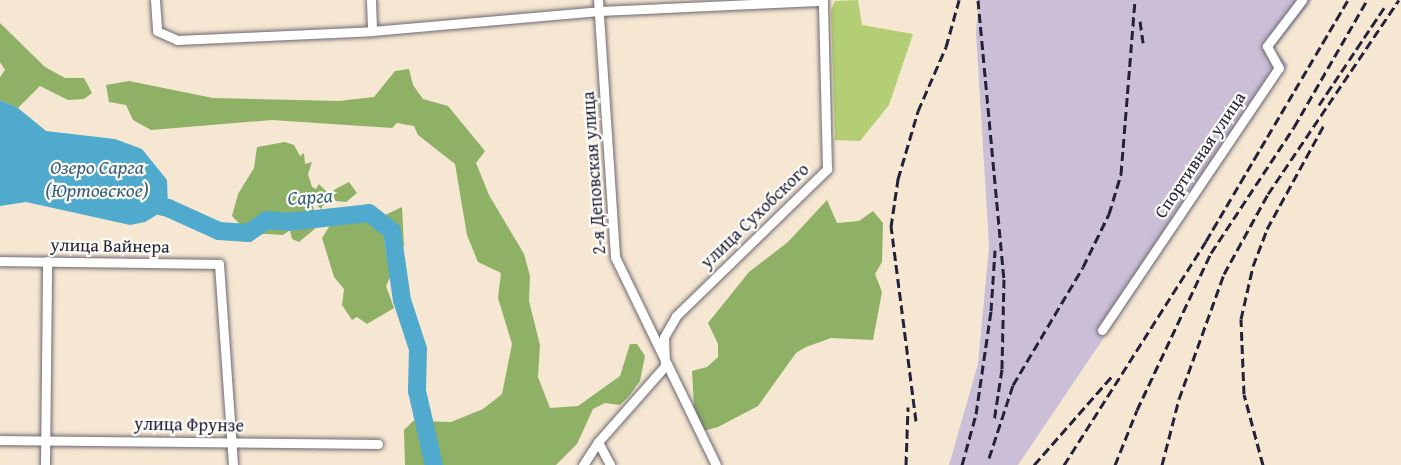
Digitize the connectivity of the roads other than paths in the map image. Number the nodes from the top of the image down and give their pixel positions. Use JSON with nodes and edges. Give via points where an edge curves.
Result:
{"nodes":[{"id":1,"x":155,"y":0,"type":"edge"},
{"id":2,"x":371,"y":0,"type":"edge"},
{"id":3,"x":598,"y":0,"type":"edge"},
{"id":4,"x":823,"y":0,"type":"edge"},
{"id":5,"x":1302,"y":0,"type":"edge"},
{"id":6,"x":599,"y":11,"type":"junction"},
{"id":7,"x":372,"y":31,"type":"junction"},
{"id":8,"x":0,"y":261,"type":"edge"},
{"id":9,"x":47,"y":261,"type":"junction"},
{"id":10,"x":1102,"y":330,"type":"dead end"},
{"id":11,"x":665,"y":366,"type":"junction"},
{"id":12,"x":0,"y":440,"type":"edge"},
{"id":13,"x":45,"y":441,"type":"junction"},
{"id":14,"x":234,"y":442,"type":"junction"},
{"id":15,"x":598,"y":442,"type":"junction"},
{"id":16,"x":378,"y":444,"type":"dead end"},
{"id":17,"x":45,"y":465,"type":"edge"},
{"id":18,"x":233,"y":465,"type":"edge"},
{"id":19,"x":583,"y":465,"type":"edge"},
{"id":20,"x":610,"y":465,"type":"edge"},
{"id":21,"x":716,"y":465,"type":"edge"}],
"edges":[{"from":1,"to":7,"type":"street","via":[[157,31],[177,40]]},
{"from":2,"to":7,"type":"street"},
{"from":3,"to":6,"type":"street","name":"2-я Деповская улица"},
{"from":4,"to":6,"type":"street"},
{"from":4,"to":11,"type":"street","name":"улица Сухобского","via":[[826,169],[676,316],[664,337]]},
{"from":5,"to":10,"type":"street","name":"Спортивная улица","via":[[1267,46],[1279,68]]},
{"from":6,"to":7,"type":"street"},
{"from":6,"to":11,"type":"street","name":"2-я Деповская улица","via":[[615,257]]},
{"from":8,"to":9,"type":"street","name":"улица Вайнера"},
{"from":9,"to":13,"type":"street"},
{"from":9,"to":14,"type":"street","name":"улица Вайнера","via":[[219,264]]},
{"from":11,"to":15,"type":"street"},
{"from":11,"to":21,"type":"street","name":"2-я Деповская улица"},
{"from":12,"to":13,"type":"street","name":"улица Фрунзе"},
{"from":13,"to":14,"type":"street","name":"улица Фрунзе"},
{"from":13,"to":17,"type":"street"},
{"from":14,"to":16,"type":"street","name":"улица Фрунзе"},
{"from":14,"to":18,"type":"street"},
{"from":15,"to":19,"type":"street"},
{"from":15,"to":20,"type":"street"}]}
